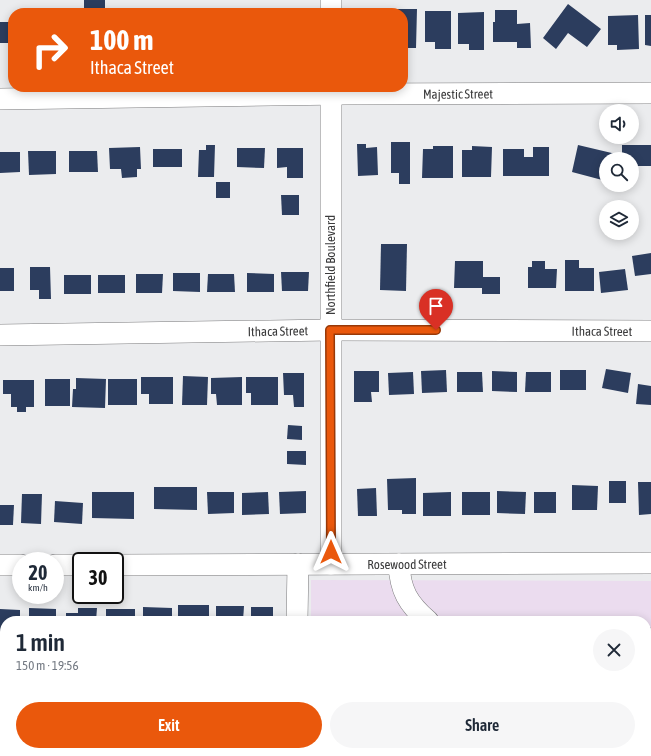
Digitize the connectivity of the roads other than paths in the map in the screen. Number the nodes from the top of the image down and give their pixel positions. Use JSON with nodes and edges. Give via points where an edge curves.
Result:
{"nodes":[{"id":1,"x":408,"y":91,"type":"edge"},
{"id":2,"x":290,"y":92,"type":"edge"},
{"id":3,"x":331,"y":92,"type":"edge"},
{"id":4,"x":651,"y":93,"type":"edge"},
{"id":5,"x":0,"y":99,"type":"edge"},
{"id":6,"x":330,"y":330,"type":"junction"},
{"id":7,"x":651,"y":331,"type":"edge"},
{"id":8,"x":0,"y":335,"type":"edge"},
{"id":9,"x":651,"y":563,"type":"edge"},
{"id":10,"x":298,"y":564,"type":"junction"},
{"id":11,"x":331,"y":564,"type":"junction"},
{"id":12,"x":399,"y":564,"type":"junction"},
{"id":13,"x":0,"y":565,"type":"edge"},
{"id":14,"x":12,"y":565,"type":"edge"},
{"id":15,"x":124,"y":565,"type":"edge"},
{"id":16,"x":298,"y":616,"type":"edge"},
{"id":17,"x":422,"y":616,"type":"edge"}],
"edges":[{"from":1,"to":4,"type":"street","name":"Majestic Street"},
{"from":2,"to":5,"type":"street","name":"Majestic Street"},
{"from":3,"to":6,"type":"street","name":"Northfield Boulevard"},
{"from":6,"to":7,"type":"street","name":"Ithaca Street"},
{"from":6,"to":8,"type":"street","name":"Ithaca Street"},
{"from":6,"to":11,"type":"street","name":"Northfield Boulevard"},
{"from":9,"to":12,"type":"street","name":"Rosewood Street"},
{"from":10,"to":11,"type":"street","name":"Rosewood Street"},
{"from":10,"to":15,"type":"street","name":"Rosewood Street"},
{"from":10,"to":16,"type":"street"},
{"from":11,"to":12,"type":"street","name":"Rosewood Street"},
{"from":12,"to":17,"type":"street","via":[[400,582],[408,599]]},
{"from":13,"to":14,"type":"street"}]}
